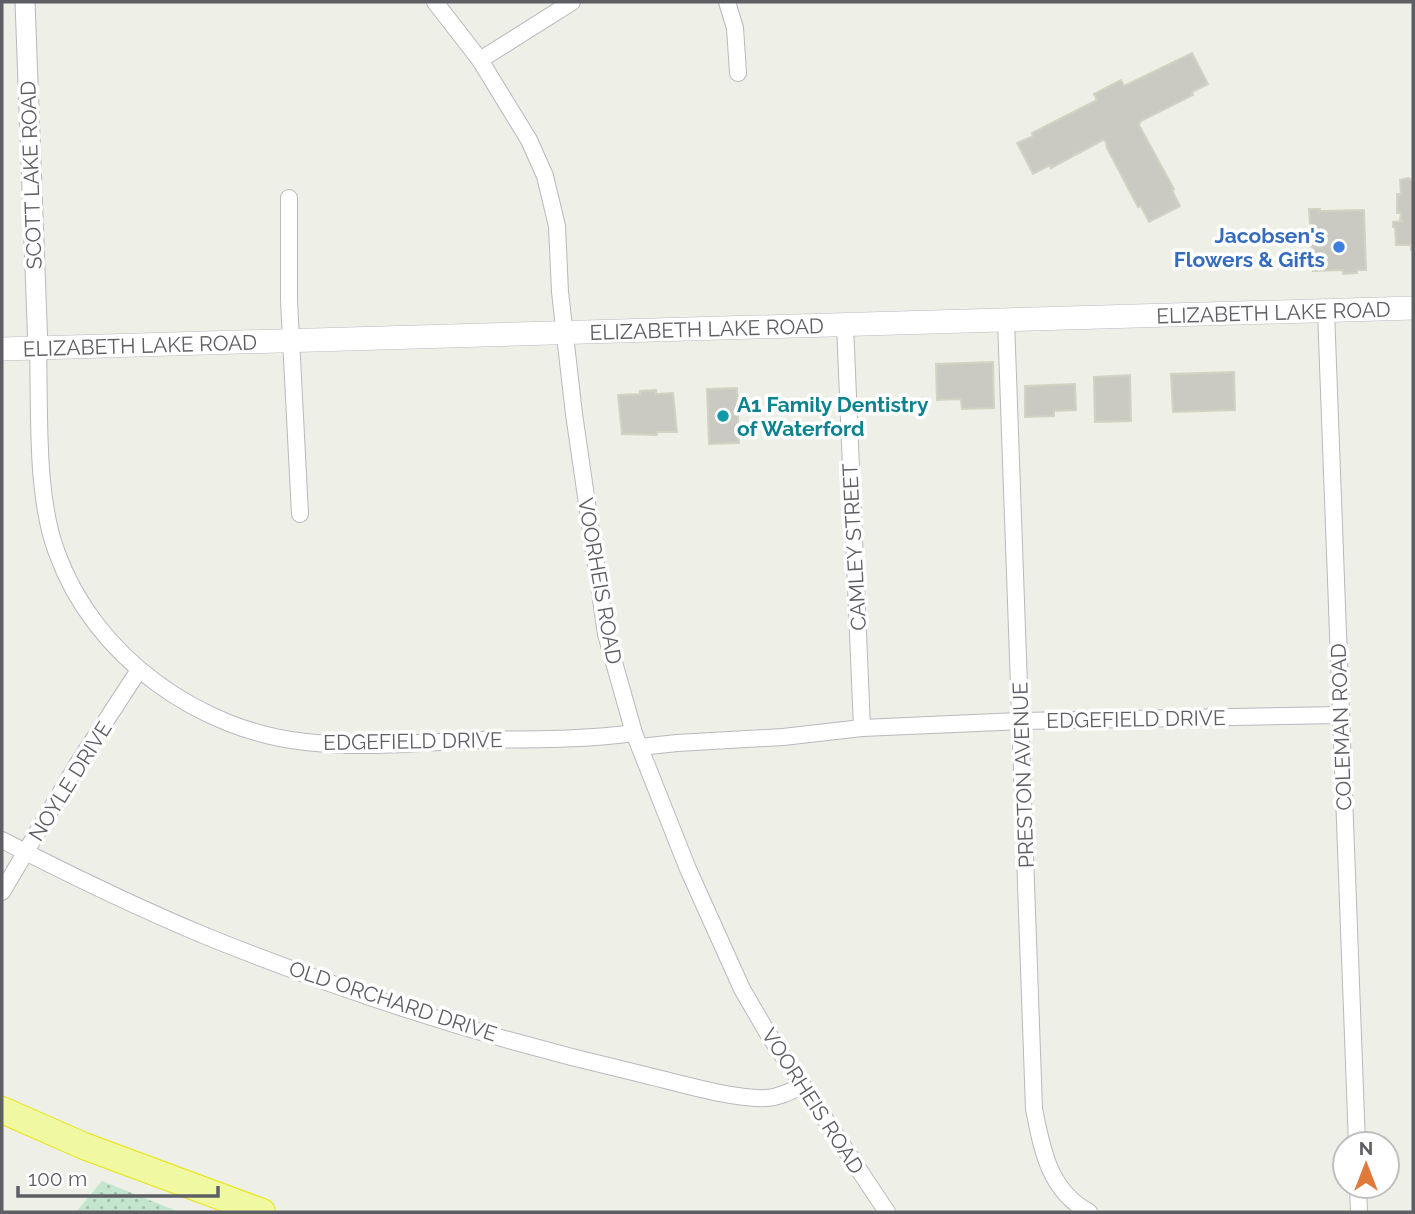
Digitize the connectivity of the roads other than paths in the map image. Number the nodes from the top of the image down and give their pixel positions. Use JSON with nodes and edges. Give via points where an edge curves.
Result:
{"nodes":[{"id":1,"x":25,"y":2,"type":"edge"},
{"id":2,"x":435,"y":2,"type":"edge"},
{"id":3,"x":572,"y":2,"type":"edge"},
{"id":4,"x":727,"y":2,"type":"edge"},
{"id":5,"x":480,"y":60,"type":"junction"},
{"id":6,"x":738,"y":73,"type":"dead end"},
{"id":7,"x":289,"y":198,"type":"dead end"},
{"id":8,"x":1413,"y":309,"type":"edge"},
{"id":9,"x":1326,"y":311,"type":"junction"},
{"id":10,"x":1006,"y":320,"type":"junction"},
{"id":11,"x":845,"y":325,"type":"junction"},
{"id":12,"x":565,"y":333,"type":"junction"},
{"id":13,"x":291,"y":341,"type":"junction"},
{"id":14,"x":38,"y":348,"type":"junction"},
{"id":15,"x":2,"y":349,"type":"edge"},
{"id":16,"x":300,"y":514,"type":"dead end"},
{"id":17,"x":139,"y":670,"type":"junction"},
{"id":18,"x":1340,"y":715,"type":"junction"},
{"id":19,"x":1021,"y":721,"type":"junction"},
{"id":20,"x":862,"y":728,"type":"junction"},
{"id":21,"x":637,"y":740,"type":"junction"},
{"id":22,"x":2,"y":841,"type":"edge"},
{"id":23,"x":26,"y":853,"type":"junction"},
{"id":24,"x":2,"y":892,"type":"edge"},
{"id":25,"x":802,"y":1086,"type":"junction"},
{"id":26,"x":2,"y":1110,"type":"edge"},
{"id":27,"x":1356,"y":1130,"type":"edge"},
{"id":28,"x":262,"y":1212,"type":"edge"},
{"id":29,"x":887,"y":1212,"type":"edge"},
{"id":30,"x":1089,"y":1212,"type":"edge"}],
"edges":[{"from":1,"to":14,"type":"street","name":"SCOTT LAKE ROAD"},
{"from":2,"to":5,"type":"street","name":"VOORHEIS ROAD"},
{"from":3,"to":5,"type":"street"},
{"from":4,"to":6,"type":"street","via":[[735,29]]},
{"from":5,"to":12,"type":"street","name":"VOORHEIS ROAD","via":[[529,139],[545,176],[557,226]]},
{"from":7,"to":13,"type":"street"},
{"from":8,"to":9,"type":"main road","name":"ELIZABETH LAKE ROAD"},
{"from":9,"to":10,"type":"main road","name":"ELIZABETH LAKE ROAD"},
{"from":9,"to":18,"type":"street","name":"COLEMAN ROAD"},
{"from":10,"to":11,"type":"main road","name":"ELIZABETH LAKE ROAD"},
{"from":10,"to":19,"type":"street","name":"PRESTON AVENUE"},
{"from":11,"to":12,"type":"main road","name":"ELIZABETH LAKE ROAD"},
{"from":11,"to":20,"type":"street","name":"CAMLEY STREET"},
{"from":12,"to":13,"type":"main road","name":"ELIZABETH LAKE ROAD"},
{"from":12,"to":21,"type":"street","name":"VOORHEIS ROAD","via":[[606,634]]},
{"from":13,"to":14,"type":"main road","name":"ELIZABETH LAKE ROAD"},
{"from":13,"to":16,"type":"street"},
{"from":14,"to":15,"type":"main road","name":"ELIZABETH LAKE ROAD"},
{"from":14,"to":17,"type":"street","name":"EDGEFIELD DRIVE","via":[[44,506],[57,553],[99,628]]},
{"from":17,"to":21,"type":"street","name":"EDGEFIELD DRIVE","via":[[209,714],[304,742]]},
{"from":17,"to":23,"type":"street","name":"NOYLE DRIVE"},
{"from":18,"to":19,"type":"street","name":"EDGEFIELD DRIVE"},
{"from":18,"to":27,"type":"street","name":"COLEMAN ROAD"},
{"from":19,"to":20,"type":"street","name":"EDGEFIELD DRIVE"},
{"from":19,"to":30,"type":"street","name":"PRESTON AVENUE","via":[[1034,1109],[1043,1156],[1059,1186]]},
{"from":20,"to":21,"type":"street","name":"EDGEFIELD DRIVE","via":[[677,743]]},
{"from":21,"to":25,"type":"street","name":"VOORHEIS ROAD","via":[[742,989]]},
{"from":22,"to":23,"type":"street","name":"OLD ORCHARD DRIVE"},
{"from":23,"to":24,"type":"street","name":"NOYLE DRIVE"},
{"from":23,"to":25,"type":"street","name":"OLD ORCHARD DRIVE","via":[[207,937],[475,1029],[607,1066],[732,1094],[766,1098]]},
{"from":25,"to":29,"type":"street","name":"VOORHEIS ROAD"},
{"from":26,"to":28,"type":"highway","via":[[84,1146]]}]}
